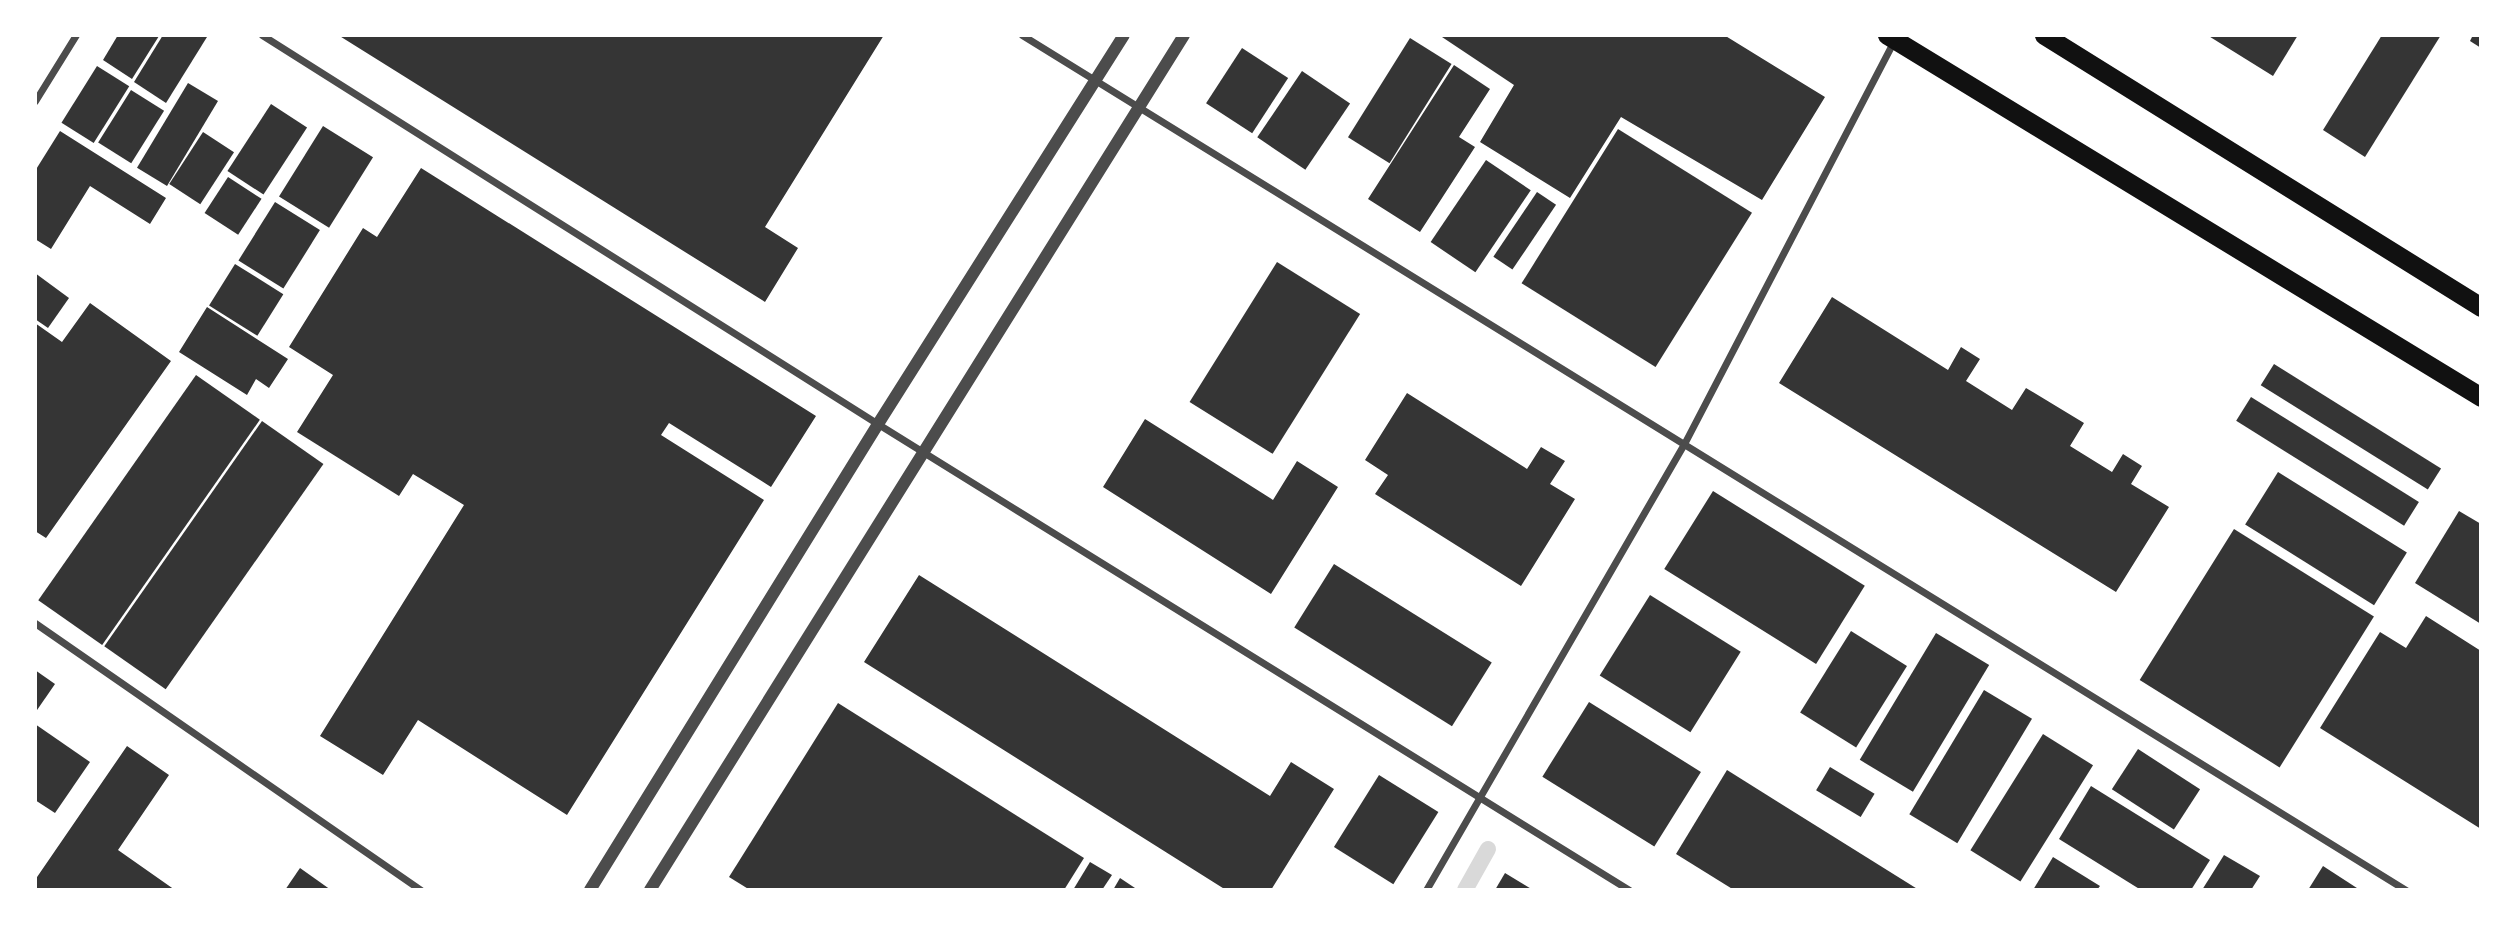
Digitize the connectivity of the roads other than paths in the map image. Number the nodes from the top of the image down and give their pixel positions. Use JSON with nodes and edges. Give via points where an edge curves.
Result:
{"nodes":[{"id":1,"x":76,"y":35,"type":"edge"},
{"id":2,"x":262,"y":35,"type":"edge"},
{"id":3,"x":1022,"y":35,"type":"edge"},
{"id":4,"x":1124,"y":35,"type":"edge"},
{"id":5,"x":1184,"y":35,"type":"edge"},
{"id":6,"x":2044,"y":35,"type":"edge"},
{"id":7,"x":1890,"y":37,"type":"edge"},
{"id":8,"x":1096,"y":82,"type":"junction"},
{"id":9,"x":35,"y":101,"type":"edge"},
{"id":10,"x":1139,"y":108,"type":"junction"},
{"id":11,"x":2481,"y":307,"type":"edge"},
{"id":12,"x":2481,"y":397,"type":"edge"},
{"id":13,"x":877,"y":424,"type":"junction"},
{"id":14,"x":1685,"y":442,"type":"junction"},
{"id":15,"x":924,"y":452,"type":"junction"},
{"id":16,"x":35,"y":623,"type":"edge"},
{"id":17,"x":1479,"y":796,"type":"junction"},
{"id":18,"x":420,"y":890,"type":"edge"},
{"id":19,"x":590,"y":890,"type":"edge"},
{"id":20,"x":650,"y":890,"type":"edge"},
{"id":21,"x":1426,"y":890,"type":"edge"},
{"id":22,"x":1629,"y":890,"type":"edge"},
{"id":23,"x":2406,"y":890,"type":"edge"}],
"edges":[{"from":1,"to":9,"type":"street"},
{"from":2,"to":13,"type":"street"},
{"from":3,"to":8,"type":"street"},
{"from":4,"to":8,"type":"street"},
{"from":5,"to":10,"type":"street"},
{"from":6,"to":11,"type":"highway"},
{"from":7,"to":12,"type":"highway"},
{"from":7,"to":14,"type":"street"},
{"from":8,"to":10,"type":"street"},
{"from":8,"to":13,"type":"street"},
{"from":10,"to":14,"type":"street"},
{"from":10,"to":15,"type":"street"},
{"from":13,"to":15,"type":"street"},
{"from":13,"to":19,"type":"street"},
{"from":14,"to":17,"type":"street"},
{"from":14,"to":23,"type":"street"},
{"from":15,"to":17,"type":"street"},
{"from":15,"to":20,"type":"street"},
{"from":16,"to":18,"type":"street"},
{"from":17,"to":21,"type":"street"},
{"from":17,"to":22,"type":"street"}]}
